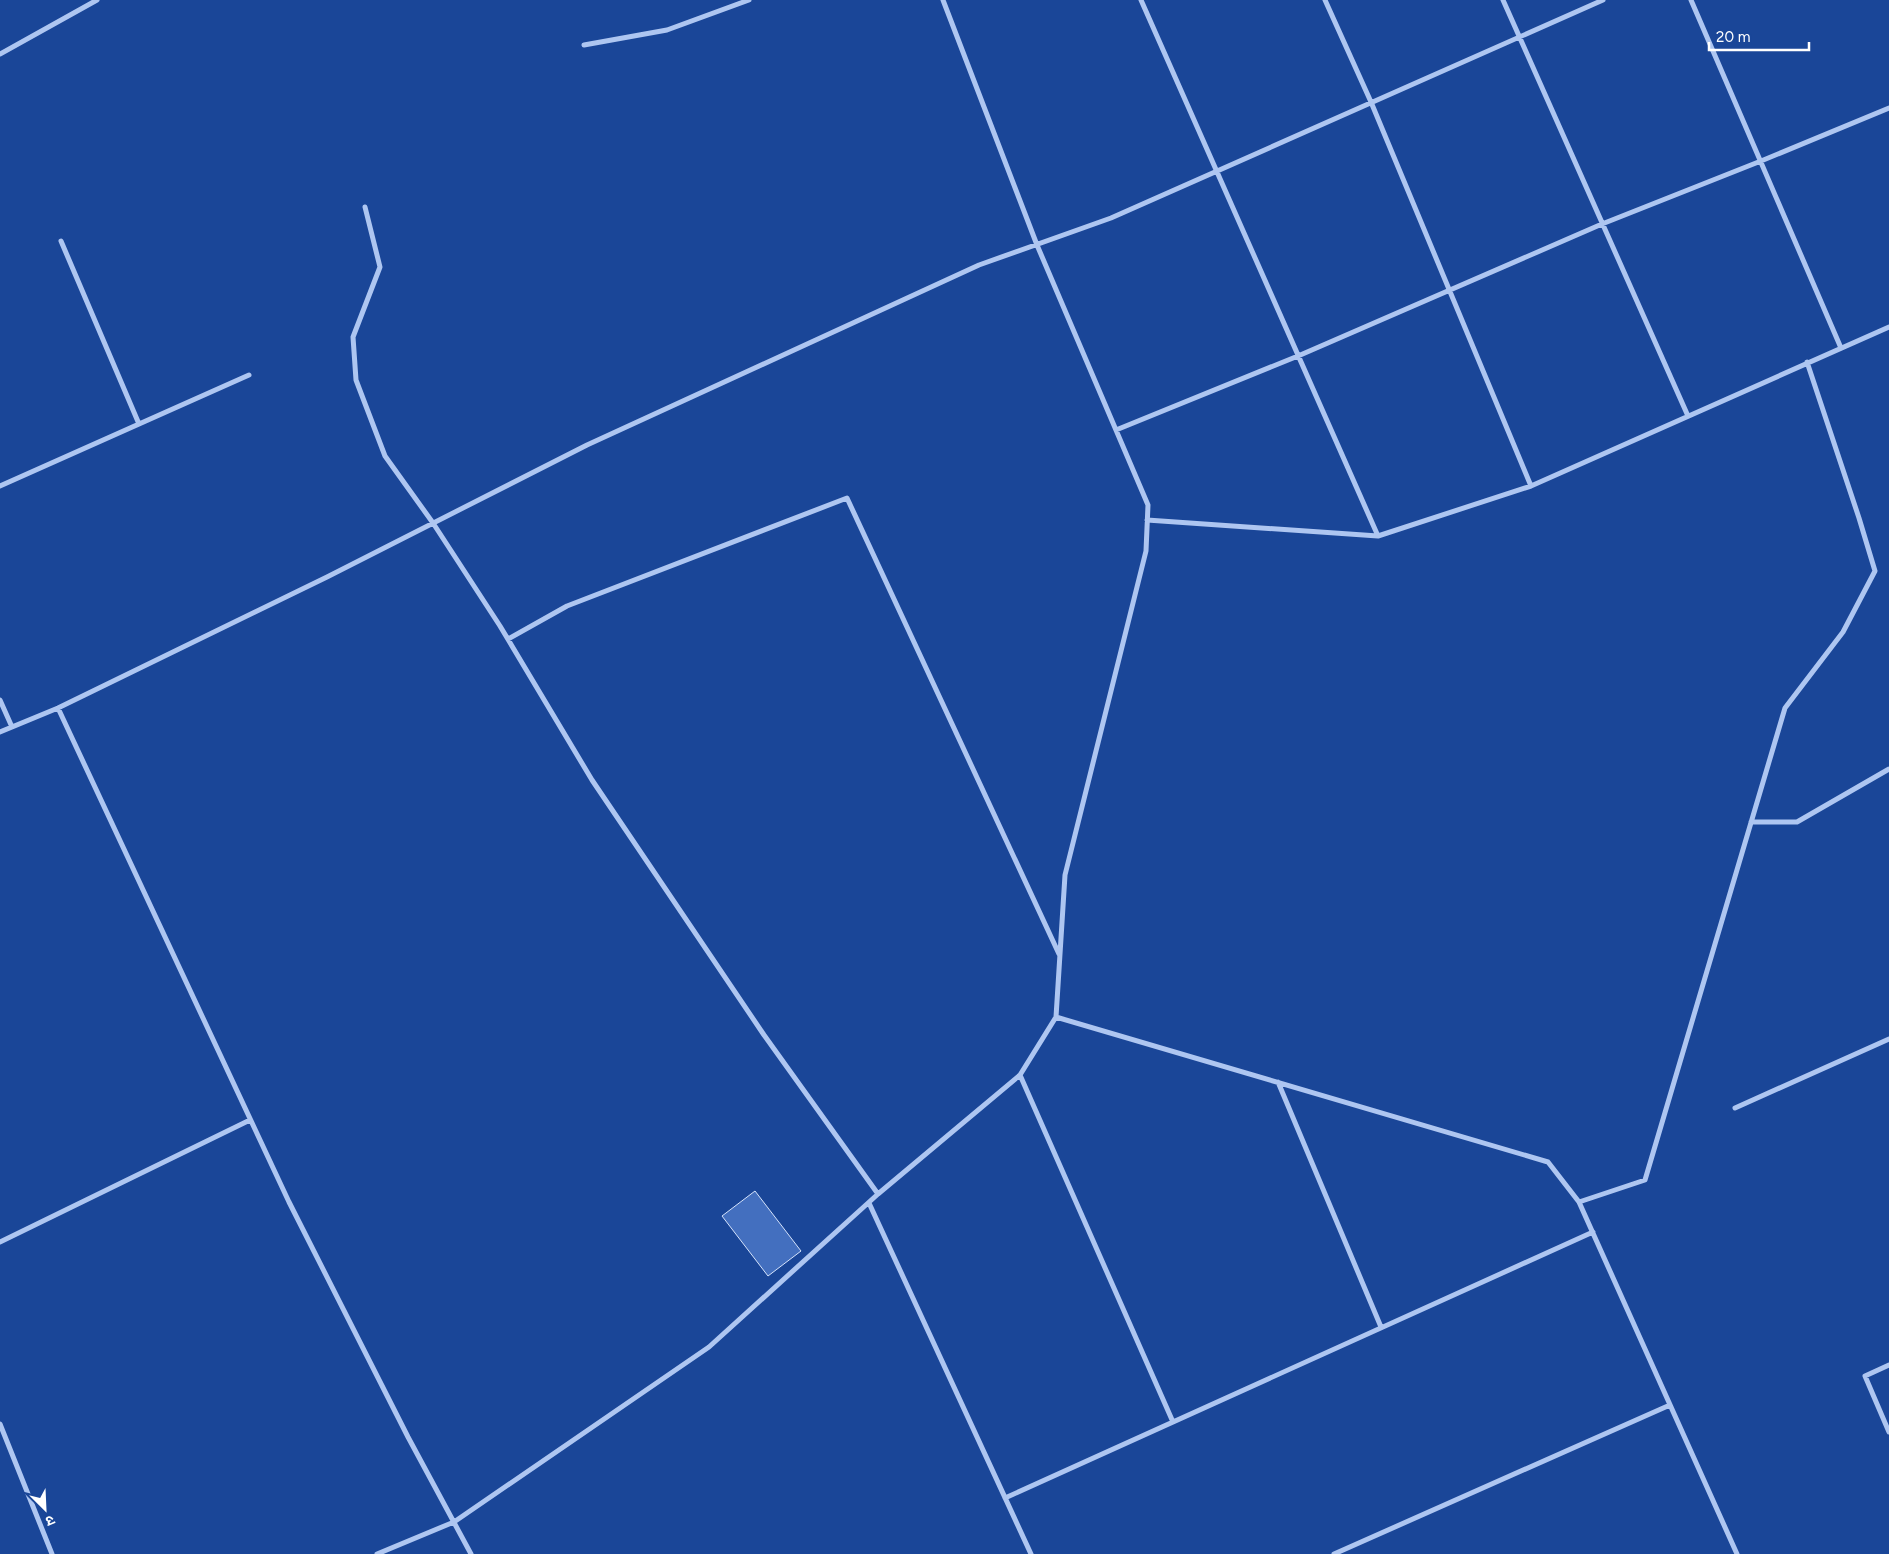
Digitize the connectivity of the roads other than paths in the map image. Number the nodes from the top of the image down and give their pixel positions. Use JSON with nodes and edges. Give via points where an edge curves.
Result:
{"nodes":[{"id":1,"x":97,"y":0,"type":"edge"},
{"id":2,"x":749,"y":0,"type":"edge"},
{"id":3,"x":943,"y":0,"type":"edge"},
{"id":4,"x":1141,"y":0,"type":"edge"},
{"id":5,"x":1325,"y":0,"type":"edge"},
{"id":6,"x":1503,"y":0,"type":"edge"},
{"id":7,"x":1603,"y":0,"type":"edge"},
{"id":8,"x":1691,"y":0,"type":"edge"},
{"id":9,"x":1519,"y":36,"type":"junction"},
{"id":10,"x":584,"y":46,"type":"dead end"},
{"id":11,"x":0,"y":54,"type":"edge"},
{"id":12,"x":1371,"y":102,"type":"junction"},
{"id":13,"x":1889,"y":108,"type":"edge"},
{"id":14,"x":1761,"y":161,"type":"junction"},
{"id":15,"x":1216,"y":171,"type":"junction"},
{"id":16,"x":365,"y":207,"type":"dead end"},
{"id":17,"x":1602,"y":224,"type":"junction"},
{"id":18,"x":61,"y":241,"type":"dead end"},
{"id":19,"x":1037,"y":245,"type":"junction"},
{"id":20,"x":1449,"y":290,"type":"junction"},
{"id":21,"x":1889,"y":327,"type":"edge"},
{"id":22,"x":1840,"y":348,"type":"junction"},
{"id":23,"x":1298,"y":356,"type":"junction"},
{"id":24,"x":1807,"y":362,"type":"junction"},
{"id":25,"x":249,"y":375,"type":"dead end"},
{"id":26,"x":1688,"y":416,"type":"junction"},
{"id":27,"x":139,"y":424,"type":"junction"},
{"id":28,"x":1116,"y":430,"type":"junction"},
{"id":29,"x":0,"y":486,"type":"edge"},
{"id":30,"x":1531,"y":486,"type":"junction"},
{"id":31,"x":1147,"y":520,"type":"junction"},
{"id":32,"x":433,"y":523,"type":"junction"},
{"id":33,"x":1378,"y":536,"type":"junction"},
{"id":34,"x":508,"y":639,"type":"junction"},
{"id":35,"x":0,"y":700,"type":"edge"},
{"id":36,"x":58,"y":708,"type":"junction"},
{"id":37,"x":12,"y":727,"type":"junction"},
{"id":38,"x":0,"y":732,"type":"edge"},
{"id":39,"x":1889,"y":769,"type":"edge"},
{"id":40,"x":1751,"y":822,"type":"junction"},
{"id":41,"x":1059,"y":955,"type":"junction"},
{"id":42,"x":1056,"y":1016,"type":"junction"},
{"id":43,"x":1889,"y":1039,"type":"edge"},
{"id":44,"x":1020,"y":1074,"type":"junction"},
{"id":45,"x":1278,"y":1082,"type":"junction"},
{"id":46,"x":1735,"y":1108,"type":"dead end"},
{"id":47,"x":250,"y":1120,"type":"junction"},
{"id":48,"x":878,"y":1194,"type":"junction"},
{"id":49,"x":1579,"y":1202,"type":"junction"},
{"id":50,"x":869,"y":1203,"type":"junction"},
{"id":51,"x":1592,"y":1232,"type":"junction"},
{"id":52,"x":0,"y":1242,"type":"edge"},
{"id":53,"x":1381,"y":1327,"type":"junction"},
{"id":54,"x":1889,"y":1365,"type":"edge"},
{"id":55,"x":1670,"y":1405,"type":"junction"},
{"id":56,"x":1173,"y":1422,"type":"junction"},
{"id":57,"x":0,"y":1424,"type":"edge"},
{"id":58,"x":1889,"y":1432,"type":"edge"},
{"id":59,"x":1005,"y":1498,"type":"junction"},
{"id":60,"x":454,"y":1522,"type":"junction"},
{"id":61,"x":52,"y":1554,"type":"edge"},
{"id":62,"x":377,"y":1554,"type":"edge"},
{"id":63,"x":471,"y":1554,"type":"edge"},
{"id":64,"x":1031,"y":1554,"type":"edge"},
{"id":65,"x":1334,"y":1554,"type":"edge"},
{"id":66,"x":1737,"y":1554,"type":"edge"}],
"edges":[{"from":1,"to":11,"type":"street"},
{"from":2,"to":10,"type":"street","via":[[667,30]]},
{"from":3,"to":19,"type":"street"},
{"from":4,"to":15,"type":"street"},
{"from":5,"to":12,"type":"street"},
{"from":6,"to":9,"type":"street"},
{"from":7,"to":9,"type":"street"},
{"from":8,"to":14,"type":"street"},
{"from":9,"to":12,"type":"street"},
{"from":9,"to":17,"type":"street"},
{"from":12,"to":15,"type":"street"},
{"from":12,"to":20,"type":"street"},
{"from":13,"to":14,"type":"street"},
{"from":14,"to":17,"type":"street"},
{"from":14,"to":22,"type":"street"},
{"from":15,"to":19,"type":"street","via":[[1111,218]]},
{"from":15,"to":23,"type":"street"},
{"from":16,"to":32,"type":"street","via":[[380,267],[353,337],[356,380],[385,456]]},
{"from":17,"to":20,"type":"street"},
{"from":17,"to":26,"type":"street"},
{"from":18,"to":27,"type":"street"},
{"from":19,"to":28,"type":"street"},
{"from":19,"to":32,"type":"street","via":[[979,265],[596,440]]},
{"from":20,"to":23,"type":"street"},
{"from":20,"to":30,"type":"street"},
{"from":21,"to":22,"type":"street"},
{"from":22,"to":24,"type":"street"},
{"from":23,"to":28,"type":"street"},
{"from":23,"to":33,"type":"street"},
{"from":24,"to":26,"type":"street"},
{"from":24,"to":40,"type":"street","via":[[1875,571],[1843,632],[1785,708]]},
{"from":25,"to":27,"type":"street"},
{"from":26,"to":30,"type":"street"},
{"from":27,"to":29,"type":"street"},
{"from":28,"to":31,"type":"street","via":[[1148,505]]},
{"from":30,"to":33,"type":"street"},
{"from":31,"to":33,"type":"street"},
{"from":31,"to":41,"type":"street","via":[[1146,551],[1065,875]]},
{"from":32,"to":34,"type":"street"},
{"from":32,"to":36,"type":"street"},
{"from":34,"to":41,"type":"street","via":[[567,606],[847,498]]},
{"from":34,"to":48,"type":"street","via":[[597,788],[764,1035]]},
{"from":35,"to":37,"type":"street"},
{"from":36,"to":37,"type":"street"},
{"from":36,"to":47,"type":"street"},
{"from":37,"to":38,"type":"street"},
{"from":39,"to":40,"type":"street","via":[[1797,822]]},
{"from":40,"to":49,"type":"street","via":[[1645,1180]]},
{"from":41,"to":42,"type":"street"},
{"from":42,"to":44,"type":"street"},
{"from":42,"to":45,"type":"street"},
{"from":43,"to":46,"type":"street"},
{"from":44,"to":48,"type":"street"},
{"from":44,"to":56,"type":"street"},
{"from":45,"to":49,"type":"street","via":[[1548,1162]]},
{"from":45,"to":53,"type":"street"},
{"from":47,"to":52,"type":"street"},
{"from":47,"to":60,"type":"street","via":[[408,1437]]},
{"from":48,"to":50,"type":"street"},
{"from":49,"to":51,"type":"street"},
{"from":50,"to":59,"type":"street"},
{"from":50,"to":60,"type":"street","via":[[709,1347]]},
{"from":51,"to":53,"type":"street"},
{"from":51,"to":55,"type":"street"},
{"from":53,"to":56,"type":"street"},
{"from":54,"to":58,"type":"street","via":[[1865,1376]]},
{"from":55,"to":65,"type":"street"},
{"from":55,"to":66,"type":"street"},
{"from":56,"to":59,"type":"street"},
{"from":57,"to":61,"type":"street"},
{"from":59,"to":64,"type":"street"},
{"from":60,"to":62,"type":"street"},
{"from":60,"to":63,"type":"street"}]}
